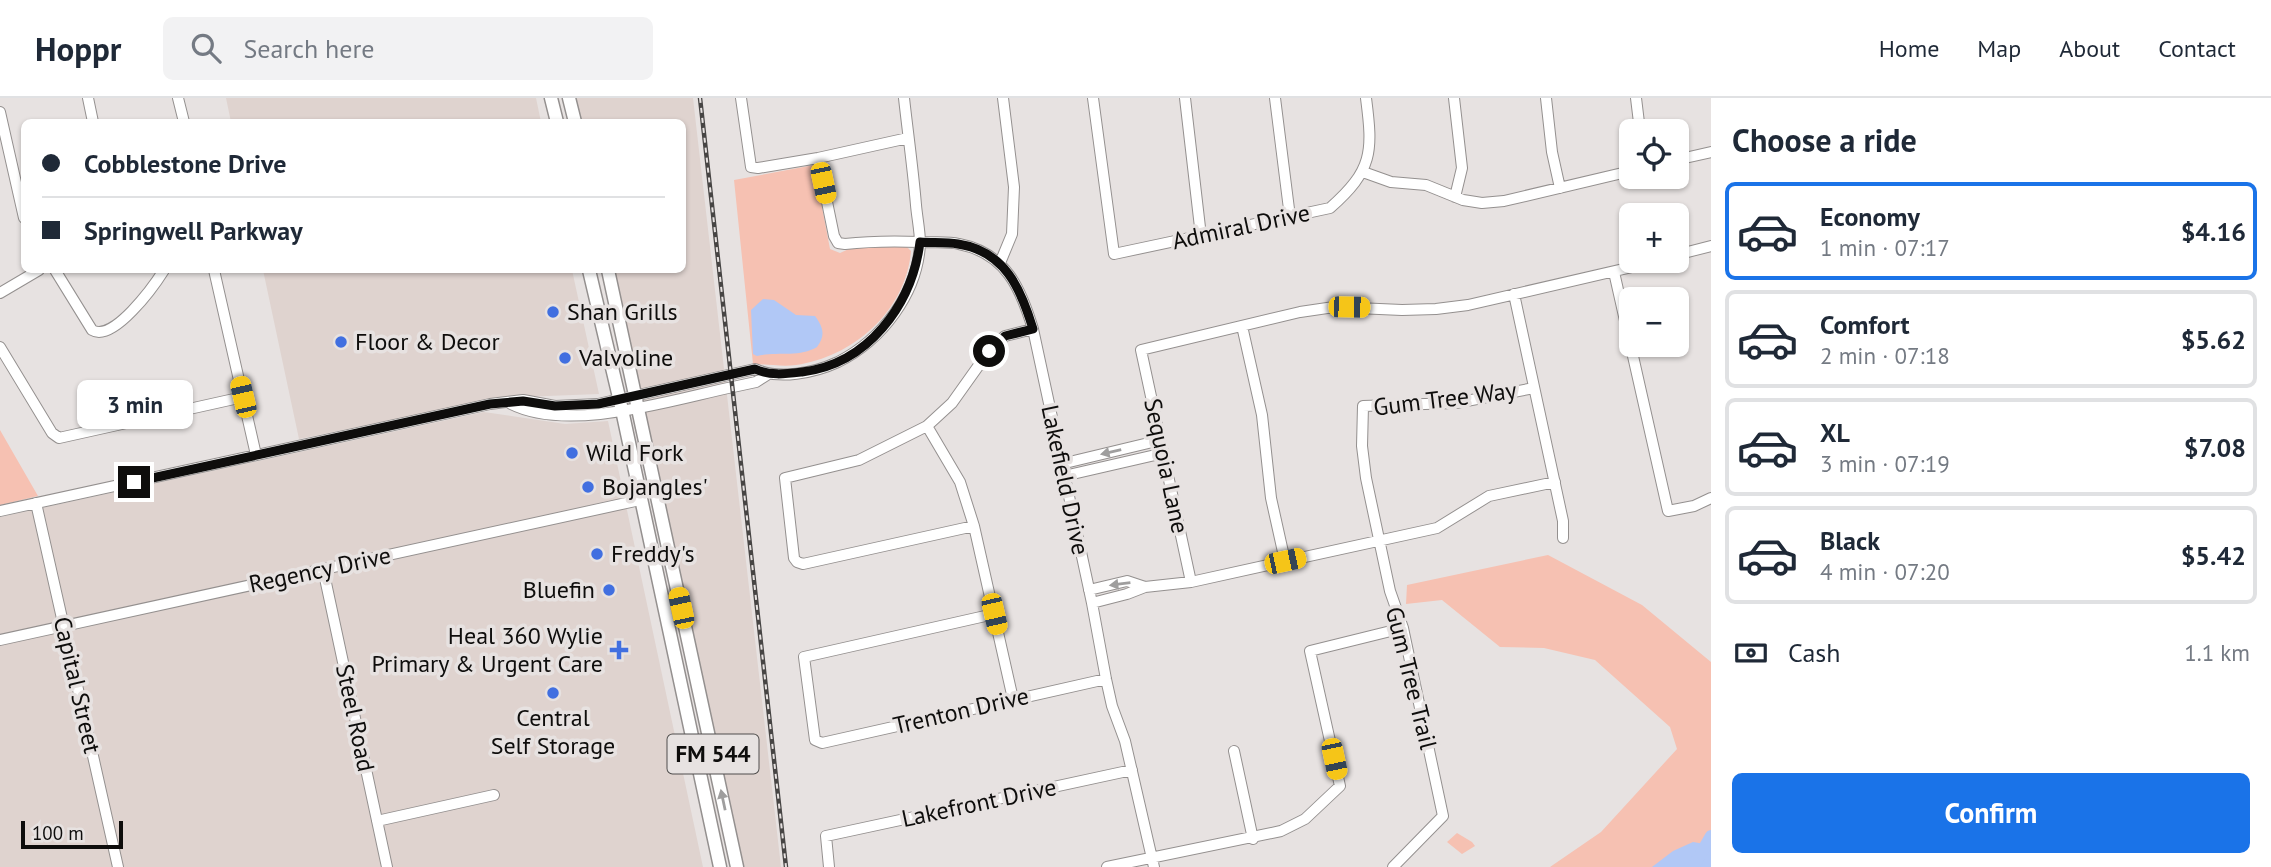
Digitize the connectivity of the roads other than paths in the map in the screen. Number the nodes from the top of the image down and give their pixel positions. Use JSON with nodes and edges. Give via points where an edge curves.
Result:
{"nodes":[{"id":1,"x":88,"y":98,"type":"edge"},
{"id":2,"x":178,"y":98,"type":"edge"},
{"id":3,"x":551,"y":98,"type":"edge"},
{"id":4,"x":569,"y":98,"type":"edge"},
{"id":5,"x":741,"y":98,"type":"edge"},
{"id":6,"x":904,"y":98,"type":"edge"},
{"id":7,"x":1003,"y":98,"type":"edge"},
{"id":8,"x":1093,"y":98,"type":"edge"},
{"id":9,"x":1185,"y":98,"type":"edge"},
{"id":10,"x":1275,"y":98,"type":"edge"},
{"id":11,"x":1366,"y":98,"type":"edge"},
{"id":12,"x":1454,"y":98,"type":"edge"},
{"id":13,"x":1546,"y":98,"type":"edge"},
{"id":14,"x":1636,"y":98,"type":"edge"},
{"id":15,"x":0,"y":112,"type":"edge"},
{"id":16,"x":92,"y":119,"type":"edge"},
{"id":17,"x":183,"y":119,"type":"edge"},
{"id":18,"x":556,"y":119,"type":"edge"},
{"id":19,"x":574,"y":119,"type":"edge"},
{"id":20,"x":1639,"y":119,"type":"edge"},
{"id":21,"x":908,"y":138,"type":"junction"},
{"id":22,"x":1711,"y":152,"type":"edge"},
{"id":23,"x":1689,"y":157,"type":"edge"},
{"id":24,"x":818,"y":158,"type":"junction"},
{"id":25,"x":1363,"y":172,"type":"junction"},
{"id":26,"x":1619,"y":174,"type":"edge"},
{"id":27,"x":1560,"y":188,"type":"junction"},
{"id":28,"x":1455,"y":197,"type":"junction"},
{"id":29,"x":21,"y":205,"type":"edge"},
{"id":30,"x":1290,"y":217,"type":"junction"},
{"id":31,"x":1201,"y":236,"type":"junction"},
{"id":32,"x":920,"y":242,"type":"junction"},
{"id":33,"x":1711,"y":246,"type":"edge"},
{"id":34,"x":1689,"y":252,"type":"edge"},
{"id":35,"x":1000,"y":263,"type":"junction"},
{"id":36,"x":1619,"y":271,"type":"edge"},
{"id":37,"x":1614,"y":272,"type":"junction"},
{"id":38,"x":34,"y":273,"type":"edge"},
{"id":39,"x":57,"y":273,"type":"edge"},
{"id":40,"x":162,"y":273,"type":"edge"},
{"id":41,"x":215,"y":273,"type":"edge"},
{"id":42,"x":590,"y":273,"type":"edge"},
{"id":43,"x":609,"y":273,"type":"edge"},
{"id":44,"x":0,"y":293,"type":"edge"},
{"id":45,"x":1514,"y":295,"type":"junction"},
{"id":46,"x":1242,"y":326,"type":"junction"},
{"id":47,"x":1033,"y":329,"type":"junction"},
{"id":48,"x":0,"y":348,"type":"edge"},
{"id":49,"x":767,"y":375,"type":"junction"},
{"id":50,"x":711,"y":378,"type":"junction"},
{"id":51,"x":1534,"y":388,"type":"junction"},
{"id":52,"x":715,"y":391,"type":"junction"},
{"id":53,"x":243,"y":397,"type":"junction"},
{"id":54,"x":636,"y":401,"type":"junction"},
{"id":55,"x":621,"y":404,"type":"junction"},
{"id":56,"x":927,"y":426,"type":"junction"},
{"id":57,"x":1161,"y":440,"type":"junction"},
{"id":58,"x":1164,"y":453,"type":"junction"},
{"id":59,"x":256,"y":455,"type":"junction"},
{"id":60,"x":1061,"y":464,"type":"junction"},
{"id":61,"x":1064,"y":476,"type":"junction"},
{"id":62,"x":1555,"y":482,"type":"junction"},
{"id":63,"x":1711,"y":498,"type":"edge"},
{"id":64,"x":640,"y":500,"type":"junction"},
{"id":65,"x":36,"y":503,"type":"junction"},
{"id":66,"x":0,"y":511,"type":"edge"},
{"id":67,"x":974,"y":526,"type":"junction"},
{"id":68,"x":1563,"y":538,"type":"dead end"},
{"id":69,"x":1380,"y":540,"type":"junction"},
{"id":70,"x":1285,"y":561,"type":"junction"},
{"id":71,"x":323,"y":569,"type":"junction"},
{"id":72,"x":1191,"y":582,"type":"junction"},
{"id":73,"x":677,"y":586,"type":"junction"},
{"id":74,"x":1145,"y":587,"type":"junction"},
{"id":75,"x":659,"y":590,"type":"junction"},
{"id":76,"x":1089,"y":590,"type":"junction"},
{"id":77,"x":1091,"y":603,"type":"junction"},
{"id":78,"x":994,"y":614,"type":"junction"},
{"id":79,"x":64,"y":626,"type":"junction"},
{"id":80,"x":1404,"y":628,"type":"junction"},
{"id":81,"x":0,"y":640,"type":"edge"},
{"id":82,"x":1105,"y":679,"type":"junction"},
{"id":83,"x":1013,"y":699,"type":"junction"},
{"id":84,"x":687,"y":716,"type":"junction"},
{"id":85,"x":1234,"y":751,"type":"dead end"},
{"id":86,"x":716,"y":770,"type":"junction"},
{"id":87,"x":1132,"y":770,"type":"junction"},
{"id":88,"x":494,"y":795,"type":"dead end"},
{"id":89,"x":377,"y":821,"type":"junction"},
{"id":90,"x":1253,"y":839,"type":"junction"},
{"id":91,"x":1153,"y":862,"type":"edge"},
{"id":92,"x":118,"y":867,"type":"edge"},
{"id":93,"x":387,"y":867,"type":"edge"},
{"id":94,"x":720,"y":867,"type":"edge"},
{"id":95,"x":737,"y":867,"type":"edge"},
{"id":96,"x":830,"y":867,"type":"edge"},
{"id":97,"x":1107,"y":867,"type":"edge"},
{"id":98,"x":1393,"y":867,"type":"edge"}],
"edges":[{"from":1,"to":16,"type":"street"},
{"from":2,"to":17,"type":"street"},
{"from":3,"to":18,"type":"main road"},
{"from":4,"to":19,"type":"main road"},
{"from":5,"to":24,"type":"street","via":[[751,167]]},
{"from":6,"to":21,"type":"street"},
{"from":7,"to":35,"type":"street","via":[[1014,187],[1012,234]]},
{"from":8,"to":31,"type":"street","name":"Admiral Drive","via":[[1114,254]]},
{"from":9,"to":31,"type":"street"},
{"from":10,"to":30,"type":"street"},
{"from":11,"to":25,"type":"street","name":"Admiral Drive","via":[[1371,143]]},
{"from":12,"to":28,"type":"street","via":[[1462,168]]},
{"from":13,"to":27,"type":"street"},
{"from":14,"to":20,"type":"street"},
{"from":15,"to":29,"type":"street"},
{"from":21,"to":24,"type":"street"},
{"from":21,"to":32,"type":"street"},
{"from":22,"to":23,"type":"street"},
{"from":24,"to":32,"type":"street","name":"Lakefield Drive","via":[[838,243]]},
{"from":25,"to":28,"type":"street","via":[[1426,185]]},
{"from":25,"to":30,"type":"street","name":"Admiral Drive","via":[[1330,208]]},
{"from":26,"to":27,"type":"street"},
{"from":27,"to":28,"type":"street","via":[[1482,203]]},
{"from":30,"to":31,"type":"street","name":"Admiral Drive"},
{"from":32,"to":35,"type":"street","name":"Lakefield Drive","via":[[960,244]]},
{"from":32,"to":49,"type":"street","via":[[902,301],[874,337],[846,358],[821,368]]},
{"from":33,"to":34,"type":"street"},
{"from":35,"to":47,"type":"street","name":"Lakefield Drive","via":[[1014,279]]},
{"from":36,"to":37,"type":"street"},
{"from":37,"to":45,"type":"street"},
{"from":37,"to":63,"type":"street","via":[[1668,511]]},
{"from":38,"to":44,"type":"street"},
{"from":39,"to":40,"type":"street","via":[[98,333],[106,332],[135,307]]},
{"from":41,"to":53,"type":"street"},
{"from":42,"to":55,"type":"main road","name":"FM 544","number":"FM 544"},
{"from":43,"to":54,"type":"main road","name":"FM 544","number":"FM 544"},
{"from":45,"to":46,"type":"street","via":[[1436,309],[1334,307]]},
{"from":45,"to":51,"type":"street"},
{"from":46,"to":57,"type":"street","name":"Sequoia Lane","via":[[1141,350]]},
{"from":46,"to":70,"type":"street","via":[[1262,415],[1271,498]]},
{"from":47,"to":56,"type":"street","via":[[1005,336],[952,403]]},
{"from":47,"to":60,"type":"street","name":"Lakefield Drive"},
{"from":48,"to":53,"type":"street","via":[[56,437]]},
{"from":49,"to":50,"type":"street","via":[[755,369]]},
{"from":49,"to":52,"type":"street"},
{"from":50,"to":52,"type":"street"},
{"from":50,"to":54,"type":"street"},
{"from":51,"to":62,"type":"street"},
{"from":51,"to":69,"type":"street","name":"Gum Tree Way","via":[[1456,402],[1363,406],[1366,478]]},
{"from":52,"to":54,"type":"street"},
{"from":53,"to":59,"type":"street"},
{"from":54,"to":55,"type":"street"},
{"from":54,"to":73,"type":"main road","name":"FM 544","number":"FM 544"},
{"from":55,"to":59,"type":"street","via":[[570,416],[510,403],[490,404]]},
{"from":55,"to":64,"type":"main road","name":"FM 544","number":"FM 544"},
{"from":56,"to":67,"type":"street","via":[[960,482]]},
{"from":56,"to":67,"type":"street","via":[[859,460],[785,478],[794,558],[803,564]]},
{"from":57,"to":58,"type":"street","name":"Sequoia Lane"},
{"from":57,"to":60,"type":"street","one_way":true},
{"from":58,"to":61,"type":"street"},
{"from":58,"to":72,"type":"street","name":"Sequoia Lane"},
{"from":59,"to":65,"type":"street"},
{"from":60,"to":61,"type":"street","name":"Lakefield Drive"},
{"from":61,"to":76,"type":"street","name":"Lakefield Drive"},
{"from":62,"to":68,"type":"street"},
{"from":62,"to":69,"type":"street","via":[[1489,496],[1437,528]]},
{"from":64,"to":71,"type":"street","name":"Regency Drive"},
{"from":64,"to":75,"type":"main road","name":"FM 544","number":"FM 544"},
{"from":65,"to":66,"type":"street"},
{"from":65,"to":79,"type":"street","name":"Capital Street"},
{"from":67,"to":78,"type":"street"},
{"from":69,"to":70,"type":"street"},
{"from":69,"to":80,"type":"street","name":"Gum Tree Trail","via":[[1390,591]]},
{"from":70,"to":72,"type":"street"},
{"from":71,"to":79,"type":"street","name":"Regency Drive"},
{"from":71,"to":89,"type":"street","name":"Steel Road"},
{"from":72,"to":74,"type":"street"},
{"from":73,"to":75,"type":"main road"},
{"from":73,"to":86,"type":"main road","name":"FM 544","number":"FM 544"},
{"from":74,"to":76,"type":"street","one_way":true,"via":[[1127,581]]},
{"from":74,"to":77,"type":"street"},
{"from":75,"to":84,"type":"main road","name":"FM 544","number":"FM 544"},
{"from":76,"to":77,"type":"street","name":"Lakefield Drive"},
{"from":77,"to":82,"type":"street","name":"Lakefield Drive"},
{"from":78,"to":83,"type":"street"},
{"from":78,"to":83,"type":"street","name":"Trenton Drive","via":[[804,657],[815,740],[822,743]]},
{"from":79,"to":81,"type":"street","name":"Regency Drive"},
{"from":79,"to":92,"type":"street","name":"Capital Street"},
{"from":80,"to":90,"type":"street","via":[[1310,651],[1340,786],[1305,819]]},
{"from":80,"to":98,"type":"street","name":"Gum Tree Trail","via":[[1443,816]]},
{"from":82,"to":83,"type":"street","name":"Trenton Drive"},
{"from":82,"to":87,"type":"street","name":"Lakefield Drive"},
{"from":84,"to":86,"type":"main road","via":[[696,722],[707,758]]},
{"from":84,"to":94,"type":"main road","name":"FM 544","number":"FM 544"},
{"from":85,"to":90,"type":"street"},
{"from":95,"to":86,"type":"main road","name":"FM 544","number":"FM 544","one_way":true},
{"from":87,"to":91,"type":"street","name":"Lakefield Drive"},
{"from":87,"to":96,"type":"street","name":"Lakefront Drive","via":[[826,836]]},
{"from":88,"to":89,"type":"street"},
{"from":89,"to":93,"type":"street","name":"Steel Road"},
{"from":90,"to":91,"type":"street"},
{"from":91,"to":97,"type":"street"}]}
